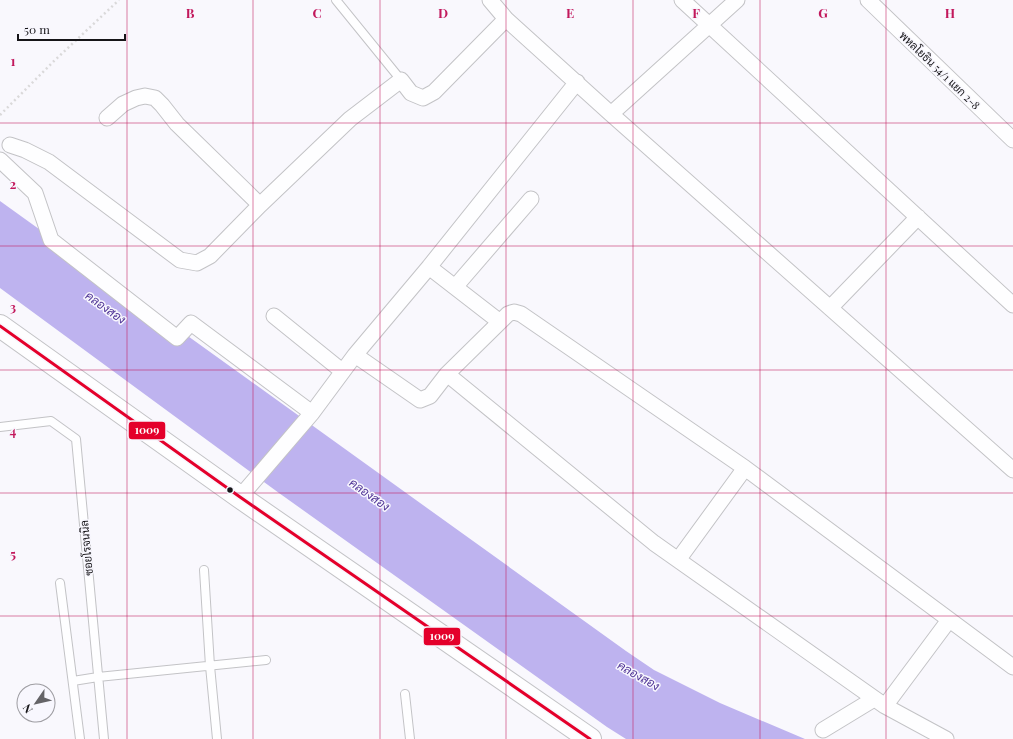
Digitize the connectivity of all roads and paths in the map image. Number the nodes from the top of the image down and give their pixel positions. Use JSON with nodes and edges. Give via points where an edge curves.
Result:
{"nodes":[{"id":1,"x":120,"y":0,"type":"edge"},
{"id":2,"x":336,"y":0,"type":"edge"},
{"id":3,"x":490,"y":0,"type":"edge"},
{"id":4,"x":682,"y":0,"type":"edge"},
{"id":5,"x":737,"y":0,"type":"edge"},
{"id":6,"x":868,"y":0,"type":"edge"},
{"id":7,"x":506,"y":19,"type":"junction"},
{"id":8,"x":709,"y":25,"type":"junction"},
{"id":9,"x":401,"y":80,"type":"junction"},
{"id":10,"x":577,"y":82,"type":"junction"},
{"id":11,"x":611,"y":114,"type":"junction"},
{"id":12,"x":0,"y":115,"type":"edge"},
{"id":13,"x":106,"y":118,"type":"dead end"},
{"id":14,"x":1013,"y":140,"type":"edge"},
{"id":15,"x":10,"y":145,"type":"dead end"},
{"id":16,"x":0,"y":160,"type":"edge"},
{"id":17,"x":531,"y":199,"type":"dead end"},
{"id":18,"x":260,"y":205,"type":"junction"},
{"id":19,"x":918,"y":217,"type":"junction"},
{"id":20,"x":429,"y":267,"type":"junction"},
{"id":21,"x":455,"y":287,"type":"junction"},
{"id":22,"x":1013,"y":305,"type":"edge"},
{"id":23,"x":830,"y":308,"type":"junction"},
{"id":24,"x":274,"y":316,"type":"dead end"},
{"id":25,"x":500,"y":322,"type":"junction"},
{"id":26,"x":0,"y":326,"type":"edge"},
{"id":27,"x":355,"y":355,"type":"junction"},
{"id":28,"x":342,"y":371,"type":"junction"},
{"id":29,"x":447,"y":374,"type":"junction"},
{"id":30,"x":312,"y":413,"type":"junction"},
{"id":31,"x":0,"y":427,"type":"edge"},
{"id":32,"x":745,"y":468,"type":"junction"},
{"id":33,"x":1013,"y":470,"type":"edge"},
{"id":34,"x":245,"y":490,"type":"junction"},
{"id":35,"x":678,"y":560,"type":"junction"},
{"id":36,"x":204,"y":570,"type":"dead end"},
{"id":37,"x":60,"y":583,"type":"dead end"},
{"id":38,"x":949,"y":620,"type":"junction"},
{"id":39,"x":266,"y":660,"type":"dead end"},
{"id":40,"x":210,"y":666,"type":"junction"},
{"id":41,"x":1013,"y":667,"type":"edge"},
{"id":42,"x":98,"y":677,"type":"junction"},
{"id":43,"x":73,"y":681,"type":"junction"},
{"id":44,"x":405,"y":694,"type":"dead end"},
{"id":45,"x":880,"y":702,"type":"junction"},
{"id":46,"x":823,"y":730,"type":"dead end"},
{"id":47,"x":80,"y":739,"type":"edge"},
{"id":48,"x":104,"y":739,"type":"edge"},
{"id":49,"x":217,"y":739,"type":"edge"},
{"id":50,"x":410,"y":739,"type":"edge"},
{"id":51,"x":590,"y":739,"type":"edge"},
{"id":52,"x":946,"y":739,"type":"edge"}],
"edges":[{"from":1,"to":12,"type":"path"},
{"from":2,"to":9,"type":"lane"},
{"from":3,"to":7,"type":"street"},
{"from":4,"to":8,"type":"street"},
{"from":5,"to":8,"type":"street"},
{"from":6,"to":14,"type":"street","name":"พหลโยธิน 54/1 แยก 2-8"},
{"from":7,"to":9,"type":"street","via":[[434,92],[423,98],[411,93]]},
{"from":7,"to":10,"type":"street"},
{"from":8,"to":11,"type":"street"},
{"from":8,"to":19,"type":"street"},
{"from":9,"to":18,"type":"street","via":[[350,119]]},
{"from":10,"to":11,"type":"street"},
{"from":10,"to":20,"type":"street"},
{"from":11,"to":23,"type":"street"},
{"from":13,"to":18,"type":"street","via":[[123,104],[136,98],[155,98],[177,124]]},
{"from":15,"to":18,"type":"street","via":[[49,162],[180,260],[198,263],[210,256]]},
{"from":16,"to":30,"type":"street","via":[[35,193],[52,240],[177,338],[191,324]]},
{"from":17,"to":21,"type":"street"},
{"from":19,"to":22,"type":"street"},
{"from":19,"to":23,"type":"street"},
{"from":20,"to":21,"type":"street"},
{"from":20,"to":27,"type":"street"},
{"from":21,"to":25,"type":"street"},
{"from":23,"to":33,"type":"street"},
{"from":24,"to":28,"type":"street"},
{"from":25,"to":29,"type":"street"},
{"from":25,"to":32,"type":"street","via":[[514,312],[530,319]]},
{"from":26,"to":34,"type":"street"},
{"from":27,"to":28,"type":"street"},
{"from":27,"to":29,"type":"street","via":[[420,400],[430,396]]},
{"from":28,"to":30,"type":"street"},
{"from":29,"to":35,"type":"street"},
{"from":30,"to":34,"type":"street"},
{"from":31,"to":42,"type":"lane","name":"ซอยโรจนนิล","via":[[51,421],[76,439]]},
{"from":32,"to":35,"type":"street"},
{"from":32,"to":38,"type":"street"},
{"from":34,"to":51,"type":"street"},
{"from":35,"to":45,"type":"street"},
{"from":36,"to":40,"type":"lane"},
{"from":37,"to":43,"type":"lane"},
{"from":38,"to":41,"type":"street"},
{"from":38,"to":45,"type":"street"},
{"from":39,"to":40,"type":"lane"},
{"from":40,"to":42,"type":"lane"},
{"from":40,"to":49,"type":"lane"},
{"from":42,"to":43,"type":"lane"},
{"from":42,"to":48,"type":"lane","name":"ซอยโรจนนิล"},
{"from":43,"to":47,"type":"lane"},
{"from":44,"to":50,"type":"lane"},
{"from":45,"to":46,"type":"street"},
{"from":45,"to":52,"type":"street"}]}
